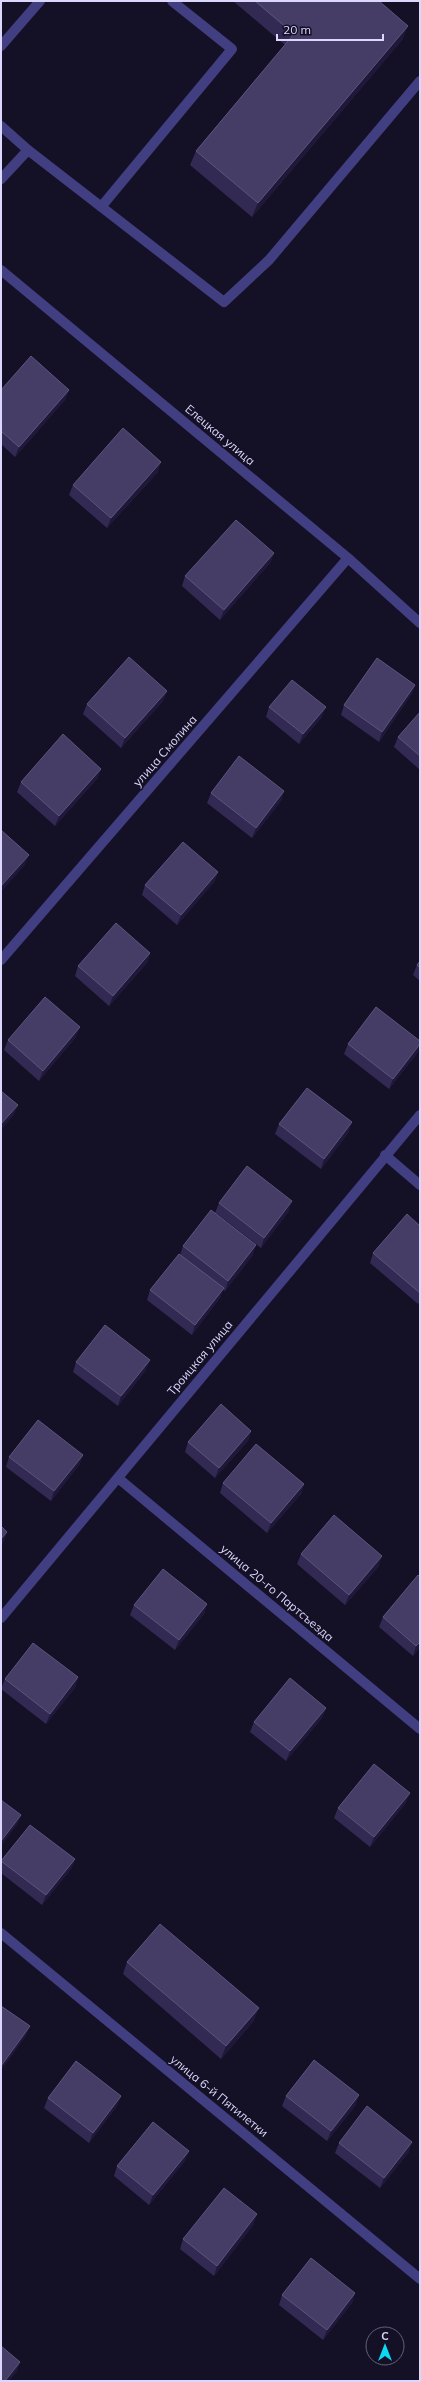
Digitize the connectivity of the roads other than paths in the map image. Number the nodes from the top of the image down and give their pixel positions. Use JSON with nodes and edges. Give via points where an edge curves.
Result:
{"nodes":[{"id":1,"x":40,"y":1,"type":"edge"},
{"id":2,"x":172,"y":1,"type":"edge"},
{"id":3,"x":1,"y":46,"type":"edge"},
{"id":4,"x":420,"y":81,"type":"edge"},
{"id":5,"x":1,"y":126,"type":"edge"},
{"id":6,"x":28,"y":150,"type":"junction"},
{"id":7,"x":1,"y":179,"type":"edge"},
{"id":8,"x":101,"y":207,"type":"junction"},
{"id":9,"x":1,"y":270,"type":"edge"},
{"id":10,"x":348,"y":558,"type":"junction"},
{"id":11,"x":420,"y":623,"type":"edge"},
{"id":12,"x":1,"y":960,"type":"edge"},
{"id":13,"x":420,"y":1115,"type":"edge"},
{"id":14,"x":385,"y":1156,"type":"junction"},
{"id":15,"x":420,"y":1185,"type":"edge"},
{"id":16,"x":118,"y":1478,"type":"junction"},
{"id":17,"x":1,"y":1618,"type":"edge"},
{"id":18,"x":420,"y":1729,"type":"edge"},
{"id":19,"x":1,"y":1933,"type":"edge"},
{"id":20,"x":420,"y":2279,"type":"edge"}],
"edges":[{"from":1,"to":3,"type":"street"},
{"from":2,"to":8,"type":"street","via":[[232,50]]},
{"from":4,"to":8,"type":"street","via":[[269,260],[224,302]]},
{"from":5,"to":6,"type":"street"},
{"from":6,"to":7,"type":"street"},
{"from":6,"to":8,"type":"street"},
{"from":9,"to":10,"type":"street","name":"Елецкая улица"},
{"from":10,"to":11,"type":"street","name":"Елецкая улица"},
{"from":10,"to":12,"type":"street","name":"улица Смолина"},
{"from":13,"to":14,"type":"street","name":"Троицкая улица"},
{"from":14,"to":15,"type":"street"},
{"from":14,"to":16,"type":"street","name":"Троицкая улица"},
{"from":16,"to":17,"type":"street","name":"Троицкая улица"},
{"from":16,"to":18,"type":"street","name":"улица 20-го Партсъезда"},
{"from":19,"to":20,"type":"street","name":"улица 6-й Пятилетки"}]}
